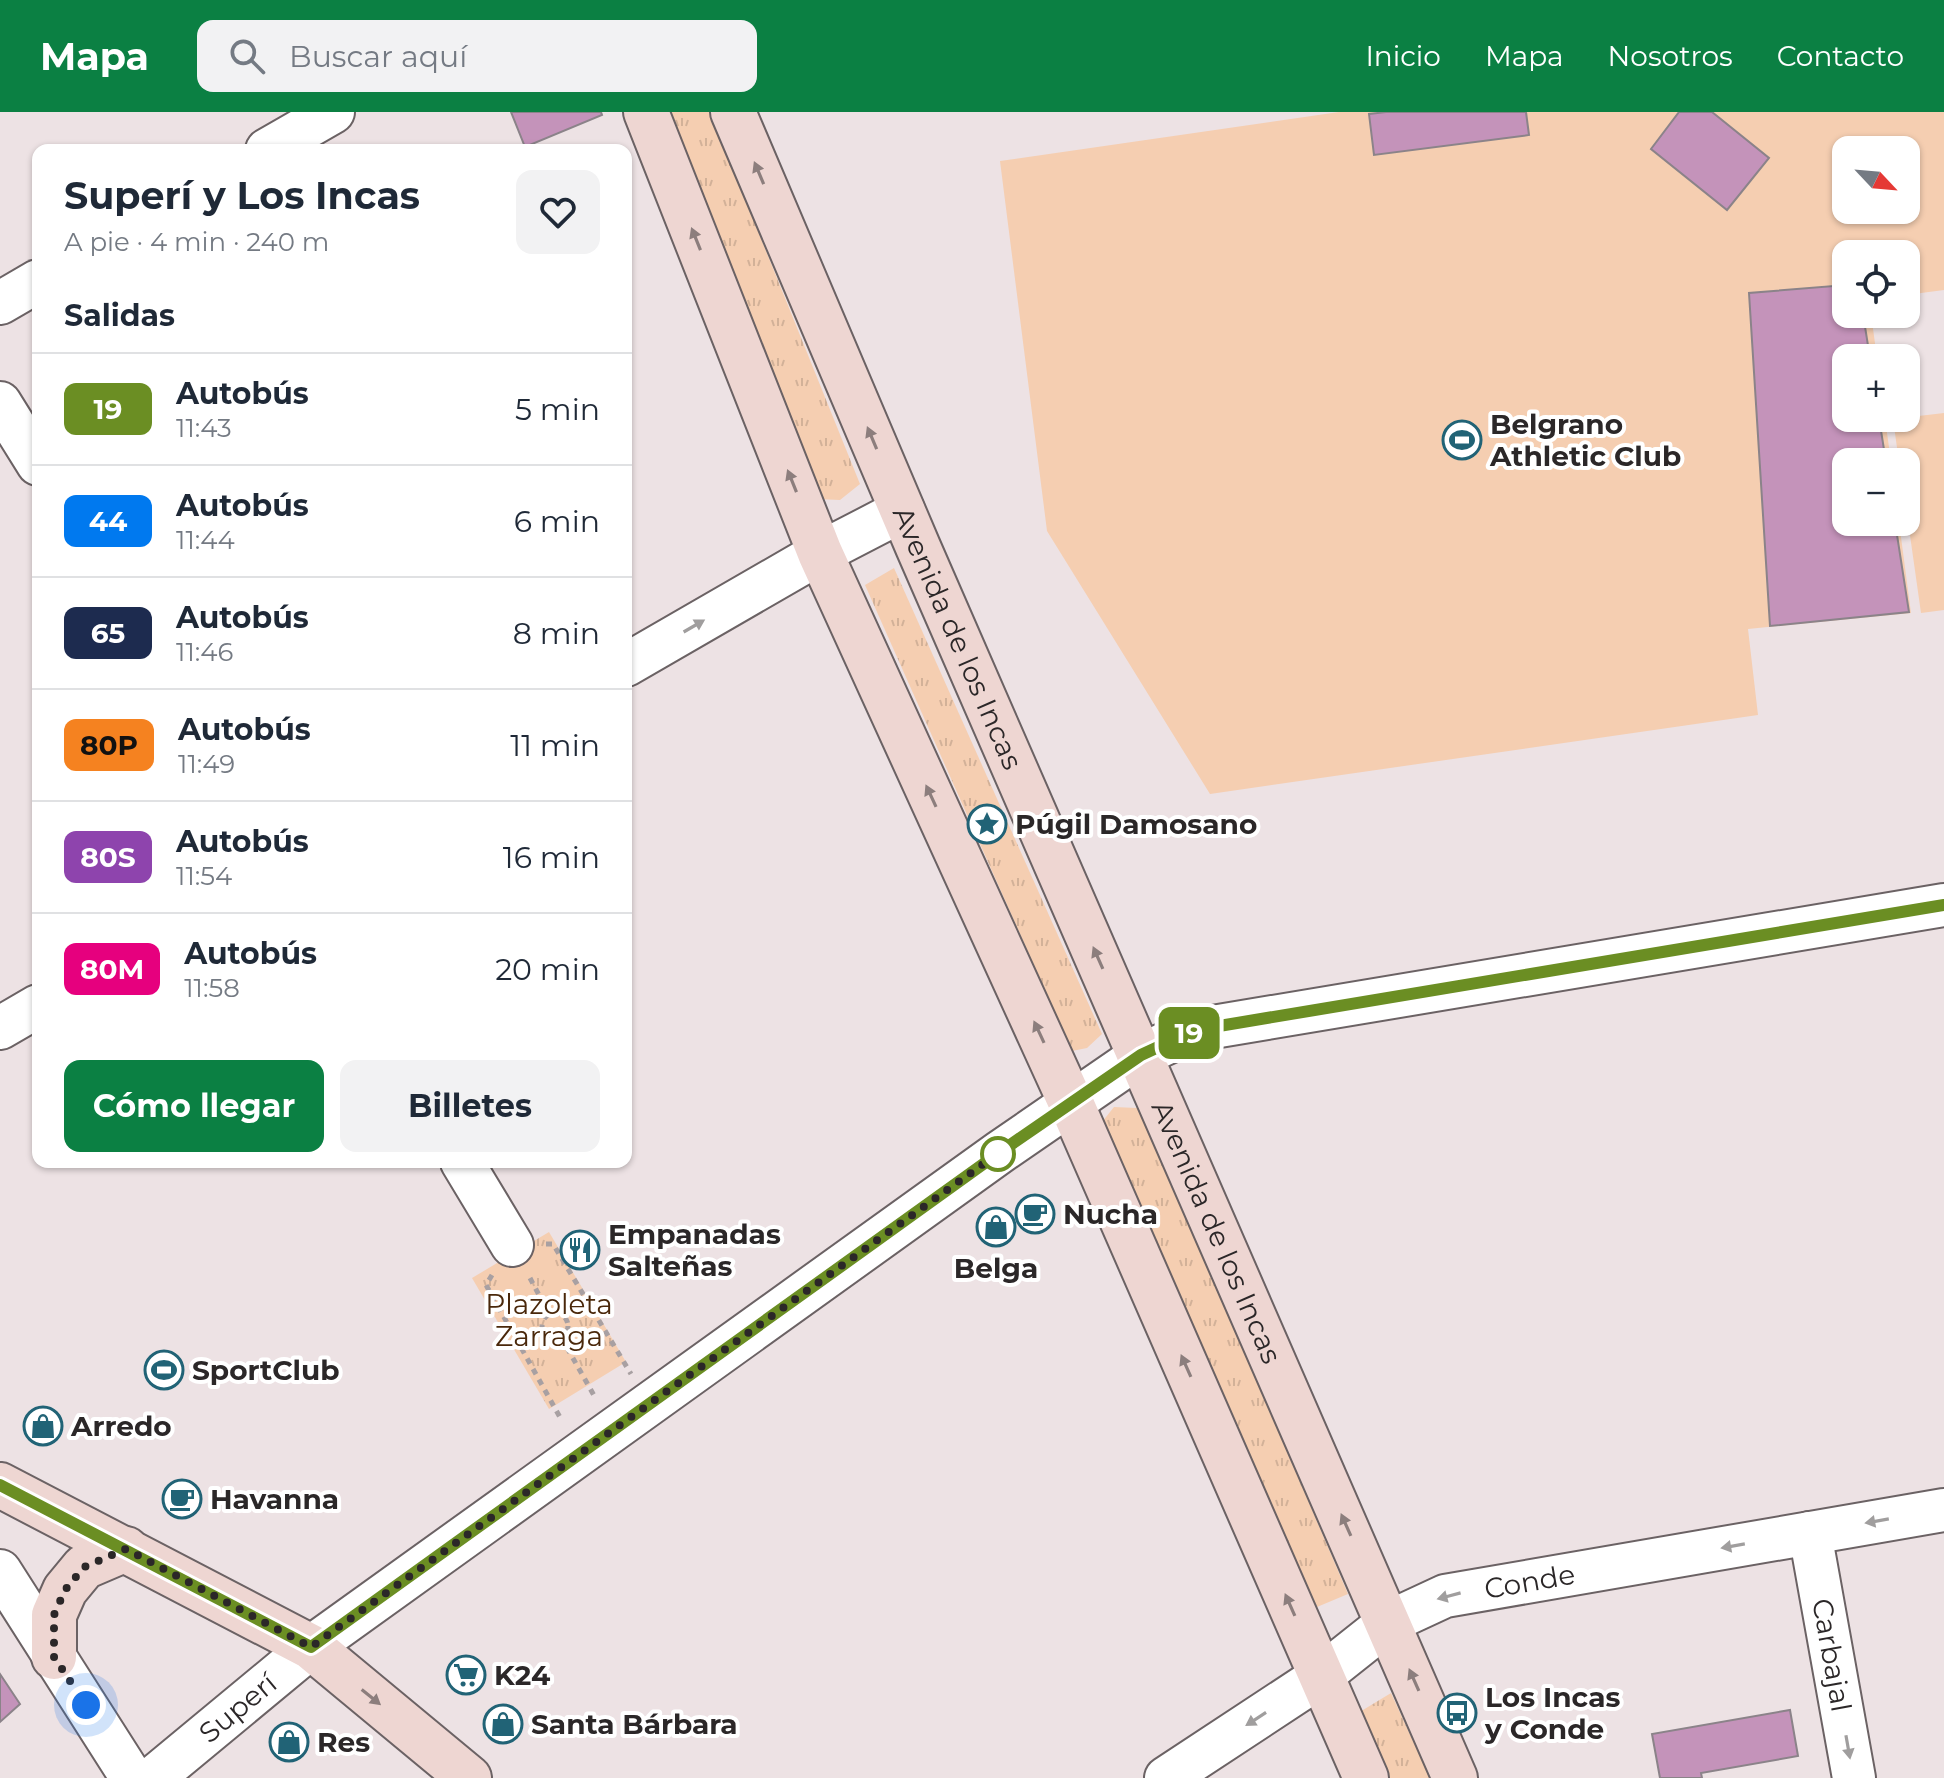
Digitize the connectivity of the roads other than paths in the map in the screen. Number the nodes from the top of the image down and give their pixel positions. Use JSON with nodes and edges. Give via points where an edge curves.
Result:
{"nodes":[{"id":1,"x":333,"y":112,"type":"edge"},
{"id":2,"x":646,"y":112,"type":"edge"},
{"id":3,"x":733,"y":112,"type":"edge"},
{"id":4,"x":277,"y":144,"type":"edge"},
{"id":5,"x":32,"y":284,"type":"edge"},
{"id":6,"x":0,"y":303,"type":"edge"},
{"id":7,"x":0,"y":403,"type":"edge"},
{"id":8,"x":32,"y":454,"type":"edge"},
{"id":9,"x":903,"y":510,"type":"junction"},
{"id":10,"x":820,"y":553,"type":"junction"},
{"id":11,"x":632,"y":662,"type":"edge"},
{"id":12,"x":1944,"y":905,"type":"edge"},
{"id":13,"x":32,"y":1009,"type":"edge"},
{"id":14,"x":0,"y":1028,"type":"edge"},
{"id":15,"x":1141,"y":1055,"type":"junction"},
{"id":16,"x":1071,"y":1103,"type":"junction"},
{"id":17,"x":466,"y":1168,"type":"edge"},
{"id":18,"x":512,"y":1245,"type":"road end"},
{"id":19,"x":0,"y":1485,"type":"edge"},
{"id":20,"x":1944,"y":1510,"type":"edge"},
{"id":21,"x":1810,"y":1533,"type":"junction"},
{"id":22,"x":126,"y":1549,"type":"junction"},
{"id":23,"x":0,"y":1571,"type":"edge"},
{"id":24,"x":1389,"y":1622,"type":"junction"},
{"id":25,"x":311,"y":1647,"type":"junction"},
{"id":26,"x":54,"y":1657,"type":"junction"},
{"id":27,"x":1321,"y":1676,"type":"junction"},
{"id":28,"x":132,"y":1778,"type":"edge"},
{"id":29,"x":153,"y":1778,"type":"edge"},
{"id":30,"x":469,"y":1778,"type":"edge"},
{"id":31,"x":1166,"y":1778,"type":"edge"},
{"id":32,"x":1366,"y":1778,"type":"edge"},
{"id":33,"x":1455,"y":1778,"type":"edge"},
{"id":34,"x":1854,"y":1778,"type":"edge"}],
"edges":[{"from":1,"to":4,"type":"street"},
{"from":10,"to":2,"type":"main road","one_way":true},
{"from":9,"to":3,"type":"main road","name":"Avenida de los Incas","one_way":true},
{"from":5,"to":6,"type":"street"},
{"from":7,"to":8,"type":"street"},
{"from":9,"to":10,"type":"street"},
{"from":15,"to":9,"type":"main road","name":"Avenida de los Incas","one_way":true},
{"from":11,"to":10,"type":"street","one_way":true},
{"from":16,"to":10,"type":"main road","one_way":true},
{"from":12,"to":15,"type":"street","name":"Superí","via":[[1195,1030]]},
{"from":13,"to":14,"type":"street"},
{"from":15,"to":16,"type":"street","name":"Superí"},
{"from":24,"to":15,"type":"main road","name":"Avenida de los Incas","one_way":true},
{"from":16,"to":25,"type":"street","name":"Superí"},
{"from":27,"to":16,"type":"main road","one_way":true},
{"from":17,"to":18,"type":"street"},
{"from":19,"to":22,"type":"main road"},
{"from":20,"to":21,"type":"street","name":"Conde","one_way":true},
{"from":21,"to":24,"type":"street","name":"Conde","one_way":true,"via":[[1445,1596]]},
{"from":21,"to":34,"type":"street","name":"Carbajal","one_way":true},
{"from":22,"to":25,"type":"main road"},
{"from":22,"to":26,"type":"main road","via":[[84,1567],[65,1590],[54,1615]]},
{"from":23,"to":26,"type":"street"},
{"from":24,"to":27,"type":"street","name":"Conde"},
{"from":33,"to":24,"type":"main road","name":"Avenida de los Incas","one_way":true},
{"from":25,"to":29,"type":"street","name":"Superí"},
{"from":25,"to":30,"type":"main road","one_way":true},
{"from":26,"to":28,"type":"street"},
{"from":27,"to":31,"type":"street","name":"Conde","one_way":true},
{"from":27,"to":32,"type":"main road"}]}
